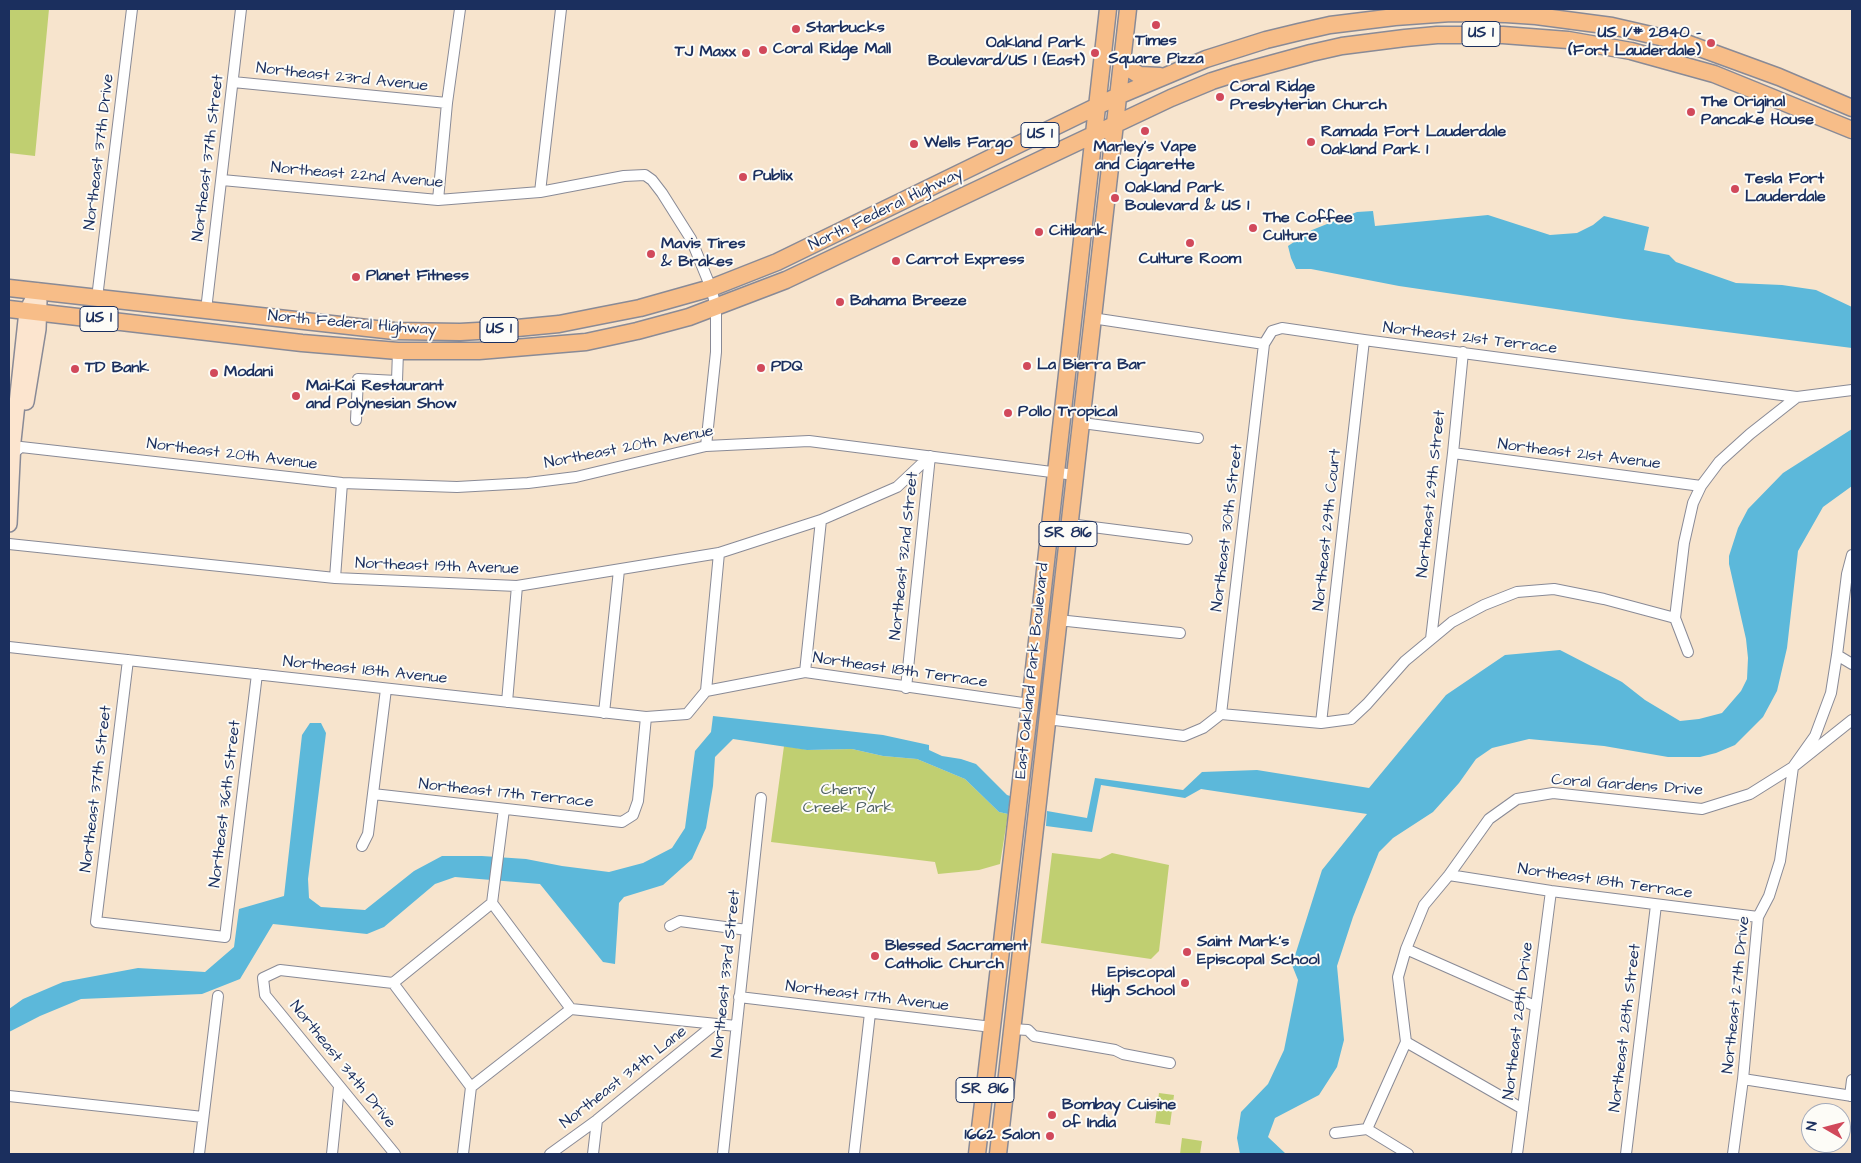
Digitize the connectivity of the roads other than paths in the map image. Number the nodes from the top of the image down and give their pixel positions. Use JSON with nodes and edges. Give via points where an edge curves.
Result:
{"nodes":[{"id":1,"x":132,"y":9,"type":"edge"},
{"id":2,"x":241,"y":9,"type":"edge"},
{"id":3,"x":460,"y":9,"type":"edge"},
{"id":4,"x":562,"y":9,"type":"edge"},
{"id":5,"x":1108,"y":9,"type":"edge"},
{"id":6,"x":1128,"y":9,"type":"edge"},
{"id":7,"x":1366,"y":20,"type":"junction"},
{"id":8,"x":1689,"y":45,"type":"junction"},
{"id":9,"x":1342,"y":46,"type":"junction"},
{"id":10,"x":1714,"y":53,"type":"junction"},
{"id":11,"x":1660,"y":58,"type":"junction"},
{"id":12,"x":1122,"y":59,"type":"junction"},
{"id":13,"x":1685,"y":65,"type":"junction"},
{"id":14,"x":1162,"y":76,"type":"junction"},
{"id":15,"x":233,"y":82,"type":"junction"},
{"id":16,"x":1118,"y":96,"type":"junction"},
{"id":17,"x":447,"y":103,"type":"junction"},
{"id":18,"x":1098,"y":107,"type":"junction"},
{"id":19,"x":1852,"y":108,"type":"edge"},
{"id":20,"x":1115,"y":124,"type":"junction"},
{"id":21,"x":1852,"y":130,"type":"edge"},
{"id":22,"x":1094,"y":136,"type":"junction"},
{"id":23,"x":960,"y":173,"type":"junction"},
{"id":24,"x":222,"y":180,"type":"junction"},
{"id":25,"x":540,"y":192,"type":"junction"},
{"id":26,"x":910,"y":198,"type":"junction"},
{"id":27,"x":438,"y":200,"type":"junction"},
{"id":28,"x":918,"y":219,"type":"junction"},
{"id":29,"x":894,"y":230,"type":"junction"},
{"id":30,"x":9,"y":288,"type":"edge"},
{"id":31,"x":712,"y":288,"type":"junction"},
{"id":32,"x":1076,"y":289,"type":"junction"},
{"id":33,"x":37,"y":291,"type":"junction"},
{"id":34,"x":97,"y":298,"type":"junction"},
{"id":35,"x":716,"y":308,"type":"junction"},
{"id":36,"x":9,"y":309,"type":"edge"},
{"id":37,"x":206,"y":310,"type":"junction"},
{"id":38,"x":33,"y":312,"type":"junction"},
{"id":39,"x":1093,"y":312,"type":"junction"},
{"id":40,"x":240,"y":314,"type":"junction"},
{"id":41,"x":180,"y":328,"type":"junction"},
{"id":42,"x":213,"y":332,"type":"junction"},
{"id":43,"x":428,"y":332,"type":"junction"},
{"id":44,"x":1364,"y":340,"type":"junction"},
{"id":45,"x":1264,"y":344,"type":"junction"},
{"id":46,"x":398,"y":351,"type":"junction"},
{"id":47,"x":1462,"y":352,"type":"junction"},
{"id":48,"x":1852,"y":390,"type":"edge"},
{"id":49,"x":1798,"y":397,"type":"junction"},
{"id":50,"x":356,"y":420,"type":"dead end"},
{"id":51,"x":1082,"y":423,"type":"junction"},
{"id":52,"x":1198,"y":438,"type":"dead end"},
{"id":53,"x":706,"y":446,"type":"junction"},
{"id":54,"x":16,"y":451,"type":"junction"},
{"id":55,"x":1453,"y":453,"type":"junction"},
{"id":56,"x":930,"y":456,"type":"junction"},
{"id":57,"x":1055,"y":473,"type":"junction"},
{"id":58,"x":1075,"y":475,"type":"junction"},
{"id":59,"x":342,"y":483,"type":"junction"},
{"id":60,"x":1701,"y":486,"type":"junction"},
{"id":61,"x":821,"y":520,"type":"junction"},
{"id":62,"x":9,"y":524,"type":"edge"},
{"id":63,"x":1069,"y":524,"type":"junction"},
{"id":64,"x":1187,"y":538,"type":"dead end"},
{"id":65,"x":9,"y":544,"type":"edge"},
{"id":66,"x":719,"y":552,"type":"junction"},
{"id":67,"x":1852,"y":556,"type":"edge"},
{"id":68,"x":620,"y":570,"type":"junction"},
{"id":69,"x":334,"y":578,"type":"junction"},
{"id":70,"x":517,"y":586,"type":"junction"},
{"id":71,"x":1675,"y":618,"type":"junction"},
{"id":72,"x":1058,"y":620,"type":"junction"},
{"id":73,"x":1180,"y":633,"type":"dead end"},
{"id":74,"x":1431,"y":639,"type":"junction"},
{"id":75,"x":9,"y":647,"type":"edge"},
{"id":76,"x":1688,"y":652,"type":"dead end"},
{"id":77,"x":1837,"y":655,"type":"junction"},
{"id":78,"x":128,"y":660,"type":"junction"},
{"id":79,"x":1852,"y":664,"type":"edge"},
{"id":80,"x":805,"y":672,"type":"junction"},
{"id":81,"x":257,"y":674,"type":"junction"},
{"id":82,"x":906,"y":688,"type":"junction"},
{"id":83,"x":386,"y":689,"type":"junction"},
{"id":84,"x":706,"y":691,"type":"junction"},
{"id":85,"x":507,"y":702,"type":"junction"},
{"id":86,"x":1030,"y":704,"type":"junction"},
{"id":87,"x":604,"y":713,"type":"junction"},
{"id":88,"x":1221,"y":714,"type":"junction"},
{"id":89,"x":646,"y":717,"type":"junction"},
{"id":90,"x":1046,"y":719,"type":"junction"},
{"id":91,"x":1852,"y":720,"type":"edge"},
{"id":92,"x":1321,"y":723,"type":"junction"},
{"id":93,"x":1792,"y":767,"type":"junction"},
{"id":94,"x":1021,"y":783,"type":"junction"},
{"id":95,"x":373,"y":794,"type":"junction"},
{"id":96,"x":1039,"y":794,"type":"junction"},
{"id":97,"x":761,"y":798,"type":"dead end"},
{"id":98,"x":504,"y":808,"type":"junction"},
{"id":99,"x":362,"y":846,"type":"dead end"},
{"id":100,"x":1449,"y":875,"type":"junction"},
{"id":101,"x":1551,"y":891,"type":"junction"},
{"id":102,"x":492,"y":903,"type":"junction"},
{"id":103,"x":1656,"y":905,"type":"junction"},
{"id":104,"x":1758,"y":916,"type":"junction"},
{"id":105,"x":670,"y":926,"type":"dead end"},
{"id":106,"x":747,"y":930,"type":"junction"},
{"id":107,"x":225,"y":937,"type":"joint"},
{"id":108,"x":1406,"y":949,"type":"junction"},
{"id":109,"x":393,"y":983,"type":"junction"},
{"id":110,"x":218,"y":996,"type":"dead end"},
{"id":111,"x":739,"y":997,"type":"junction"},
{"id":112,"x":1535,"y":1006,"type":"junction"},
{"id":113,"x":994,"y":1007,"type":"junction"},
{"id":114,"x":571,"y":1009,"type":"junction"},
{"id":115,"x":870,"y":1013,"type":"junction"},
{"id":116,"x":715,"y":1024,"type":"junction"},
{"id":117,"x":736,"y":1026,"type":"junction"},
{"id":118,"x":992,"y":1027,"type":"junction"},
{"id":119,"x":1020,"y":1030,"type":"junction"},
{"id":120,"x":1406,"y":1042,"type":"junction"},
{"id":121,"x":1010,"y":1050,"type":"junction"},
{"id":122,"x":1170,"y":1063,"type":"dead end"},
{"id":123,"x":1743,"y":1079,"type":"junction"},
{"id":124,"x":1852,"y":1080,"type":"edge"},
{"id":125,"x":339,"y":1087,"type":"junction"},
{"id":126,"x":471,"y":1087,"type":"junction"},
{"id":127,"x":9,"y":1096,"type":"edge"},
{"id":128,"x":1851,"y":1096,"type":"edge"},
{"id":129,"x":1523,"y":1109,"type":"junction"},
{"id":130,"x":203,"y":1117,"type":"junction"},
{"id":131,"x":597,"y":1120,"type":"junction"},
{"id":132,"x":1368,"y":1129,"type":"junction"},
{"id":133,"x":1334,"y":1133,"type":"dead end"},
{"id":134,"x":199,"y":1154,"type":"edge"},
{"id":135,"x":332,"y":1154,"type":"edge"},
{"id":136,"x":395,"y":1154,"type":"edge"},
{"id":137,"x":463,"y":1154,"type":"edge"},
{"id":138,"x":550,"y":1154,"type":"edge"},
{"id":139,"x":593,"y":1154,"type":"edge"},
{"id":140,"x":723,"y":1154,"type":"edge"},
{"id":141,"x":854,"y":1154,"type":"edge"},
{"id":142,"x":977,"y":1154,"type":"edge"},
{"id":143,"x":998,"y":1154,"type":"edge"},
{"id":144,"x":1408,"y":1154,"type":"edge"},
{"id":145,"x":1517,"y":1154,"type":"edge"},
{"id":146,"x":1626,"y":1154,"type":"edge"},
{"id":147,"x":1734,"y":1154,"type":"edge"}],
"edges":[{"from":1,"to":34,"type":"street","name":"Northeast 37th Drive"},
{"from":2,"to":15,"type":"street","name":"Northeast 37th Street"},
{"from":3,"to":17,"type":"street"},
{"from":4,"to":25,"type":"street"},
{"from":5,"to":18,"type":"main road","name":"East Oakland Park Boulevard","number":"SR 816"},
{"from":6,"to":12,"type":"main road","name":"East Oakland Park Boulevard","number":"SR 816"},
{"from":7,"to":8,"type":"main road","name":"North Federal Highway","number":"US 1","via":[[1450,13],[1536,16],[1612,26]]},
{"from":7,"to":9,"type":"main road","via":[[1349,29]]},
{"from":7,"to":14,"type":"main road","name":"North Federal Highway","number":"US 1","via":[[1266,40]]},
{"from":8,"to":10,"type":"main road","name":"North Federal Highway","number":"US 1"},
{"from":8,"to":11,"type":"main road","via":[[1680,53]]},
{"from":9,"to":11,"type":"main road","name":"North Federal Highway","number":"US 1","via":[[1438,35],[1503,35],[1568,40]]},
{"from":9,"to":20,"type":"main road","name":"North Federal Highway","number":"US 1","via":[[1234,74]]},
{"from":10,"to":13,"type":"main road","via":[[1699,56]]},
{"from":10,"to":19,"type":"main road","name":"North Federal Highway","number":"US 1"},
{"from":11,"to":13,"type":"main road","name":"North Federal Highway","number":"US 1"},
{"from":12,"to":14,"type":"main road","via":[[1139,75]]},
{"from":12,"to":16,"type":"main road","name":"East Oakland Park Boulevard","number":"SR 816"},
{"from":13,"to":21,"type":"main road","name":"North Federal Highway","number":"US 1"},
{"from":14,"to":16,"type":"main road","name":"North Federal Highway","number":"US 1"},
{"from":15,"to":17,"type":"street","name":"Northeast 23rd Avenue"},
{"from":15,"to":24,"type":"street","name":"Northeast 37th Street"},
{"from":16,"to":18,"type":"main road","name":"North Federal Highway","number":"US 1"},
{"from":16,"to":20,"type":"main road","name":"East Oakland Park Boulevard","number":"SR 816"},
{"from":17,"to":27,"type":"street"},
{"from":18,"to":22,"type":"main road","name":"East Oakland Park Boulevard","number":"SR 816"},
{"from":18,"to":23,"type":"main road","name":"North Federal Highway","number":"US 1"},
{"from":20,"to":22,"type":"main road","name":"North Federal Highway","number":"US 1"},
{"from":20,"to":39,"type":"main road","name":"East Oakland Park Boulevard","number":"SR 816"},
{"from":22,"to":28,"type":"main road","name":"North Federal Highway","number":"US 1"},
{"from":22,"to":32,"type":"main road","name":"East Oakland Park Boulevard","number":"SR 816"},
{"from":23,"to":26,"type":"main road","name":"North Federal Highway","number":"US 1"},
{"from":23,"to":28,"type":"main road","via":[[954,185],[927,198]]},
{"from":24,"to":27,"type":"street","name":"Northeast 22nd Avenue"},
{"from":24,"to":37,"type":"street","name":"Northeast 37th Street"},
{"from":25,"to":27,"type":"street","name":"Northeast 22nd Avenue"},
{"from":25,"to":31,"type":"street","name":"Northeast 22nd Avenue","via":[[645,175],[670,205],[690,238]]},
{"from":26,"to":29,"type":"main road","via":[[908,213]]},
{"from":26,"to":31,"type":"main road","name":"North Federal Highway","number":"US 1","via":[[792,255]]},
{"from":28,"to":29,"type":"main road","name":"North Federal Highway","number":"US 1"},
{"from":29,"to":35,"type":"main road","name":"North Federal Highway","number":"US 1"},
{"from":30,"to":33,"type":"main road","name":"North Federal Highway","number":"US 1"},
{"from":31,"to":35,"type":"street"},
{"from":31,"to":43,"type":"main road","name":"North Federal Highway","number":"US 1","via":[[640,308],[559,324]]},
{"from":32,"to":39,"type":"main road","via":[[1089,296]]},
{"from":32,"to":57,"type":"main road","name":"East Oakland Park Boulevard","number":"SR 816"},
{"from":33,"to":34,"type":"main road","name":"North Federal Highway","number":"US 1"},
{"from":33,"to":38,"type":"street","via":[[40,296]]},
{"from":34,"to":37,"type":"main road","name":"North Federal Highway","number":"US 1"},
{"from":35,"to":46,"type":"main road","name":"North Federal Highway","number":"US 1","via":[[586,342],[479,352]]},
{"from":35,"to":53,"type":"street","via":[[716,352]]},
{"from":36,"to":38,"type":"main road","name":"North Federal Highway","number":"US 1"},
{"from":37,"to":40,"type":"main road","name":"North Federal Highway","number":"US 1"},
{"from":37,"to":41,"type":"main road","via":[[196,321]]},
{"from":38,"to":41,"type":"main road","name":"North Federal Highway","number":"US 1"},
{"from":38,"to":54,"type":"street"},
{"from":39,"to":45,"type":"street"},
{"from":39,"to":51,"type":"main road","name":"East Oakland Park Boulevard","number":"SR 816"},
{"from":40,"to":42,"type":"main road","via":[[217,324]]},
{"from":40,"to":43,"type":"main road","name":"North Federal Highway","number":"US 1"},
{"from":41,"to":42,"type":"main road","name":"North Federal Highway","number":"US 1"},
{"from":42,"to":46,"type":"main road","name":"North Federal Highway","number":"US 1"},
{"from":43,"to":46,"type":"main road","via":[[418,344]]},
{"from":44,"to":45,"type":"street","name":"Northeast 21st Terrace","via":[[1282,328],[1272,331]]},
{"from":44,"to":47,"type":"street","name":"Northeast 21st Terrace"},
{"from":44,"to":92,"type":"street","name":"Northeast 29th Court"},
{"from":45,"to":88,"type":"street","name":"Northeast 30th Street"},
{"from":46,"to":50,"type":"street","via":[[397,381],[358,379]]},
{"from":47,"to":49,"type":"street","name":"Northeast 21st Terrace"},
{"from":47,"to":55,"type":"street","name":"Northeast 29th Street"},
{"from":48,"to":49,"type":"street","name":"Northeast 21st Terrace"},
{"from":49,"to":60,"type":"street","via":[[1719,462]]},
{"from":51,"to":52,"type":"street"},
{"from":51,"to":58,"type":"main road","name":"East Oakland Park Boulevard","number":"SR 816"},
{"from":53,"to":56,"type":"street","name":"Northeast 20th Avenue","via":[[809,441]]},
{"from":53,"to":59,"type":"street","name":"Northeast 20th Avenue","via":[[576,477],[528,483],[457,488]]},
{"from":54,"to":59,"type":"street","name":"Northeast 20th Avenue"},
{"from":54,"to":62,"type":"street","via":[[16,486]]},
{"from":55,"to":60,"type":"street","name":"Northeast 21st Avenue"},
{"from":55,"to":74,"type":"street","name":"Northeast 29th Street"},
{"from":56,"to":57,"type":"street","name":"Northeast 20th Avenue"},
{"from":56,"to":61,"type":"street","name":"Northeast 19th Avenue","via":[[897,486]]},
{"from":56,"to":82,"type":"street","name":"Northeast 32nd Street"},
{"from":57,"to":58,"type":"street","name":"Northeast 20th Avenue"},
{"from":57,"to":86,"type":"main road","name":"East Oakland Park Boulevard","number":"SR 816"},
{"from":58,"to":63,"type":"main road","name":"East Oakland Park Boulevard","number":"SR 816"},
{"from":59,"to":69,"type":"street"},
{"from":60,"to":71,"type":"street","via":[[1693,503],[1684,543]]},
{"from":61,"to":66,"type":"street","name":"Northeast 19th Avenue"},
{"from":61,"to":80,"type":"street"},
{"from":63,"to":64,"type":"street"},
{"from":63,"to":72,"type":"main road","name":"East Oakland Park Boulevard","number":"SR 816"},
{"from":65,"to":69,"type":"street","name":"Northeast 19th Avenue"},
{"from":66,"to":68,"type":"street","name":"Northeast 19th Avenue"},
{"from":66,"to":84,"type":"street"},
{"from":67,"to":77,"type":"street","name":"Northeast 27th Drive"},
{"from":68,"to":70,"type":"street","name":"Northeast 19th Avenue"},
{"from":68,"to":87,"type":"street"},
{"from":69,"to":70,"type":"street","name":"Northeast 19th Avenue"},
{"from":70,"to":85,"type":"street"},
{"from":71,"to":74,"type":"street","via":[[1604,599],[1554,590],[1517,592],[1452,622]]},
{"from":71,"to":76,"type":"street"},
{"from":72,"to":73,"type":"street"},
{"from":72,"to":90,"type":"main road","name":"East Oakland Park Boulevard","number":"SR 816"},
{"from":74,"to":92,"type":"street","via":[[1405,661],[1351,718]]},
{"from":75,"to":78,"type":"street","name":"Northeast 18th Avenue"},
{"from":77,"to":79,"type":"street"},
{"from":77,"to":93,"type":"street","name":"Northeast 27th Drive","via":[[1831,693],[1815,736]]},
{"from":78,"to":81,"type":"street","name":"Northeast 18th Avenue"},
{"from":78,"to":107,"type":"street","name":"Northeast 37th Street","via":[[96,922]]},
{"from":80,"to":82,"type":"street","name":"Northeast 18th Terrace"},
{"from":80,"to":84,"type":"street","name":"Northeast 18th Terrace"},
{"from":81,"to":83,"type":"street","name":"Northeast 18th Avenue"},
{"from":81,"to":107,"type":"street","name":"Northeast 36th Street"},
{"from":82,"to":86,"type":"street","name":"Northeast 18th Terrace"},
{"from":83,"to":85,"type":"street","name":"Northeast 18th Avenue"},
{"from":83,"to":95,"type":"street"},
{"from":84,"to":89,"type":"street","name":"Northeast 18th Avenue","via":[[688,714]]},
{"from":85,"to":87,"type":"street","name":"Northeast 18th Avenue"},
{"from":86,"to":90,"type":"main road"},
{"from":86,"to":94,"type":"main road","name":"East Oakland Park Boulevard","number":"SR 816"},
{"from":87,"to":89,"type":"street","name":"Northeast 18th Avenue"},
{"from":88,"to":90,"type":"street","via":[[1203,728],[1184,736]]},
{"from":88,"to":92,"type":"street"},
{"from":89,"to":98,"type":"street","name":"Northeast 17th Terrace","via":[[638,801],[633,814],[622,822]]},
{"from":90,"to":96,"type":"main road","name":"East Oakland Park Boulevard","number":"SR 816"},
{"from":91,"to":93,"type":"street","name":"Coral Gardens Drive"},
{"from":93,"to":100,"type":"street","name":"Coral Gardens Drive","via":[[1750,794],[1702,809],[1553,793],[1517,799],[1489,819]]},
{"from":93,"to":104,"type":"street","name":"Northeast 27th Drive","via":[[1780,861],[1769,896]]},
{"from":94,"to":96,"type":"main road","via":[[1030,784]]},
{"from":94,"to":113,"type":"main road","name":"East Oakland Park Boulevard","number":"SR 816"},
{"from":95,"to":98,"type":"street","name":"Northeast 17th Terrace"},
{"from":95,"to":99,"type":"street","via":[[368,834]]},
{"from":96,"to":119,"type":"main road","name":"East Oakland Park Boulevard","number":"SR 816"},
{"from":97,"to":106,"type":"street","name":"Northeast 33rd Street"},
{"from":98,"to":102,"type":"street"},
{"from":100,"to":101,"type":"street","name":"Northeast 18th Terrace"},
{"from":100,"to":108,"type":"street","name":"Coral Gardens Drive","via":[[1424,905]]},
{"from":101,"to":103,"type":"street","name":"Northeast 18th Terrace"},
{"from":101,"to":112,"type":"street","name":"Northeast 28th Drive"},
{"from":102,"to":109,"type":"street"},
{"from":102,"to":114,"type":"street"},
{"from":103,"to":104,"type":"street","name":"Northeast 18th Terrace"},
{"from":103,"to":146,"type":"street","name":"Northeast 28th Street"},
{"from":104,"to":123,"type":"street","name":"Northeast 27th Drive"},
{"from":105,"to":106,"type":"street","via":[[680,921]]},
{"from":106,"to":111,"type":"street","name":"Northeast 33rd Street"},
{"from":108,"to":112,"type":"street"},
{"from":108,"to":120,"type":"street","name":"Coral Gardens Drive","via":[[1398,977]]},
{"from":109,"to":125,"type":"street","name":"Northeast 34th Drive","via":[[280,970],[263,978],[265,996]]},
{"from":109,"to":126,"type":"street"},
{"from":110,"to":130,"type":"street"},
{"from":111,"to":115,"type":"street","name":"Northeast 17th Avenue"},
{"from":111,"to":117,"type":"street","name":"Northeast 33rd Street"},
{"from":112,"to":129,"type":"street","name":"Northeast 28th Drive"},
{"from":113,"to":118,"type":"main road","name":"East Oakland Park Boulevard","number":"SR 816"},
{"from":113,"to":119,"type":"main road","via":[[1005,1025]]},
{"from":114,"to":116,"type":"street"},
{"from":114,"to":126,"type":"street"},
{"from":115,"to":118,"type":"street","name":"Northeast 17th Avenue"},
{"from":115,"to":141,"type":"street"},
{"from":116,"to":117,"type":"street"},
{"from":116,"to":131,"type":"street","name":"Northeast 34th Lane"},
{"from":117,"to":140,"type":"street","name":"Northeast 33rd Street"},
{"from":118,"to":121,"type":"main road","via":[[1001,1032]]},
{"from":118,"to":142,"type":"main road","name":"East Oakland Park Boulevard","number":"SR 816"},
{"from":119,"to":121,"type":"main road","name":"East Oakland Park Boulevard","number":"SR 816"},
{"from":119,"to":122,"type":"street","via":[[1034,1036]]},
{"from":120,"to":129,"type":"street"},
{"from":120,"to":132,"type":"street"},
{"from":121,"to":143,"type":"main road","name":"East Oakland Park Boulevard","number":"SR 816"},
{"from":123,"to":128,"type":"street"},
{"from":123,"to":147,"type":"street","name":"Northeast 27th Drive"},
{"from":124,"to":128,"type":"street"},
{"from":125,"to":135,"type":"street"},
{"from":125,"to":136,"type":"street","name":"Northeast 34th Drive"},
{"from":126,"to":137,"type":"street"},
{"from":127,"to":130,"type":"street"},
{"from":129,"to":145,"type":"street","name":"Northeast 28th Drive"},
{"from":130,"to":134,"type":"street"},
{"from":131,"to":138,"type":"street","name":"Northeast 34th Lane"},
{"from":131,"to":139,"type":"street"},
{"from":132,"to":133,"type":"street"},
{"from":132,"to":144,"type":"street"}]}
